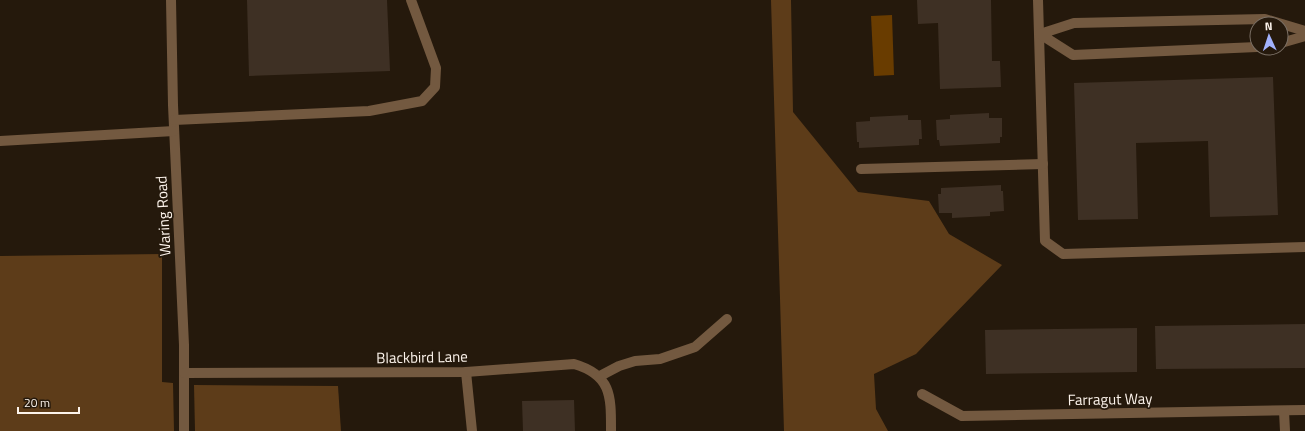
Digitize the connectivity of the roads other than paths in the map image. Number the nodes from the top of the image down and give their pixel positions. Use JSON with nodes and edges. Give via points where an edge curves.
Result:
{"nodes":[{"id":1,"x":171,"y":0,"type":"edge"},
{"id":2,"x":411,"y":0,"type":"edge"},
{"id":3,"x":1038,"y":0,"type":"edge"},
{"id":4,"x":1305,"y":31,"type":"edge"},
{"id":5,"x":1040,"y":34,"type":"junction"},
{"id":6,"x":1305,"y":36,"type":"edge"},
{"id":7,"x":1289,"y":41,"type":"edge"},
{"id":8,"x":1249,"y":47,"type":"edge"},
{"id":9,"x":174,"y":120,"type":"junction"},
{"id":10,"x":174,"y":131,"type":"junction"},
{"id":11,"x":0,"y":141,"type":"edge"},
{"id":12,"x":1043,"y":164,"type":"junction"},
{"id":13,"x":861,"y":169,"type":"dead end"},
{"id":14,"x":1305,"y":247,"type":"edge"},
{"id":15,"x":727,"y":319,"type":"dead end"},
{"id":16,"x":466,"y":372,"type":"junction"},
{"id":17,"x":184,"y":373,"type":"junction"},
{"id":18,"x":600,"y":376,"type":"junction"},
{"id":19,"x":922,"y":394,"type":"dead end"},
{"id":20,"x":1305,"y":410,"type":"edge"},
{"id":21,"x":1284,"y":411,"type":"junction"},
{"id":22,"x":184,"y":431,"type":"edge"},
{"id":23,"x":472,"y":431,"type":"edge"},
{"id":24,"x":611,"y":431,"type":"edge"},
{"id":25,"x":1285,"y":431,"type":"edge"}],
"edges":[{"from":1,"to":9,"type":"street","name":"Waring Road"},
{"from":2,"to":9,"type":"street","via":[[436,68],[435,87],[422,101],[369,110]]},
{"from":3,"to":5,"type":"street"},
{"from":4,"to":5,"type":"street","via":[[1265,19],[1074,23]]},
{"from":5,"to":8,"type":"street","via":[[1072,55]]},
{"from":5,"to":12,"type":"street"},
{"from":6,"to":7,"type":"street"},
{"from":9,"to":10,"type":"street","name":"Waring Road"},
{"from":10,"to":11,"type":"street"},
{"from":10,"to":17,"type":"street","name":"Waring Road"},
{"from":12,"to":13,"type":"street"},
{"from":12,"to":14,"type":"street","via":[[1045,241],[1063,254]]},
{"from":15,"to":18,"type":"street","via":[[695,347],[660,359],[636,361]]},
{"from":16,"to":17,"type":"street","name":"Blackbird Lane"},
{"from":16,"to":18,"type":"street","name":"Blackbird Lane","via":[[574,364],[588,368]]},
{"from":16,"to":23,"type":"street"},
{"from":17,"to":22,"type":"street","name":"Waring Road"},
{"from":18,"to":24,"type":"street","via":[[608,389],[611,403]]},
{"from":19,"to":21,"type":"street","name":"Farragut Way","via":[[962,416]]},
{"from":20,"to":21,"type":"street","name":"Farragut Way"},
{"from":21,"to":25,"type":"street"}]}
